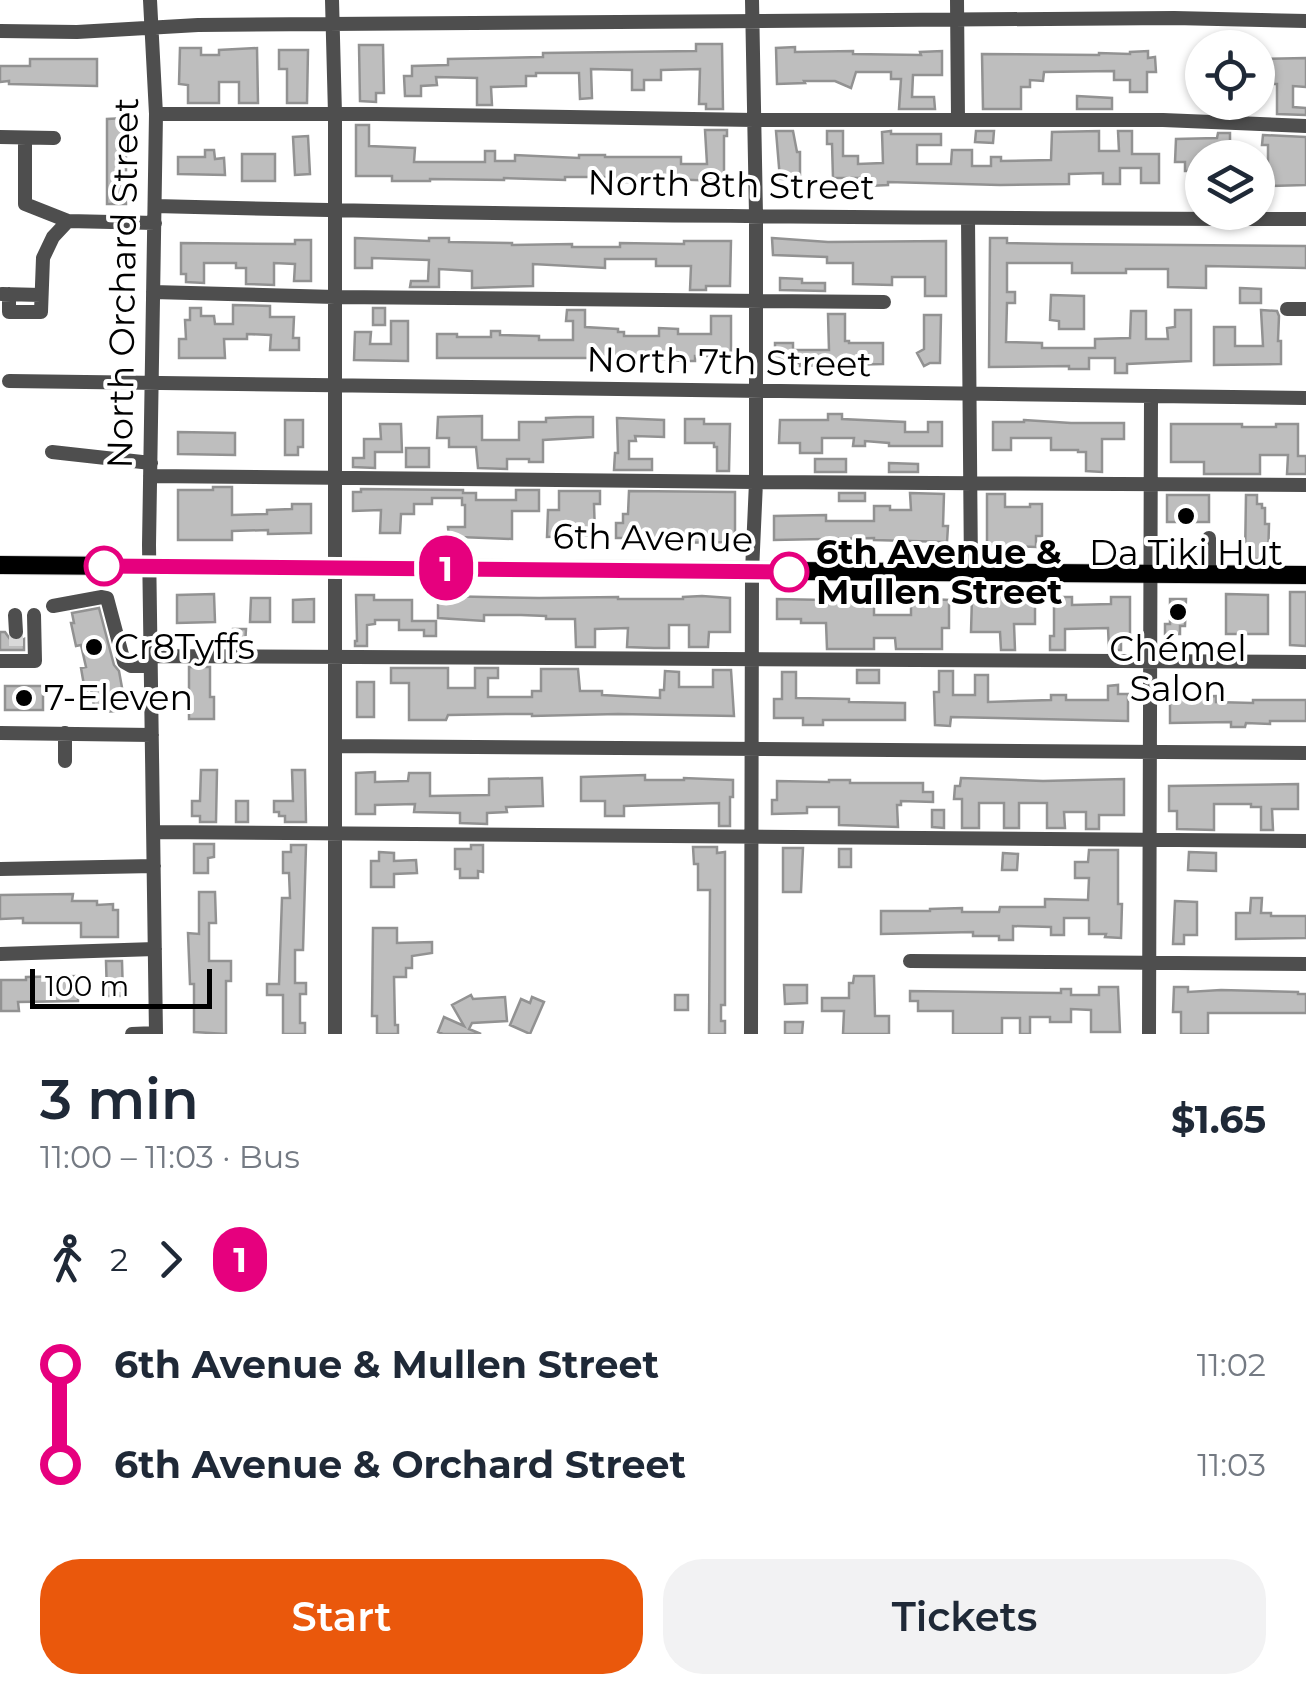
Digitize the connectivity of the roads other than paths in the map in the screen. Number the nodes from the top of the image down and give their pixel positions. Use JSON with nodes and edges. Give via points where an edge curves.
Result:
{"nodes":[{"id":1,"x":150,"y":0,"type":"edge"},
{"id":2,"x":332,"y":0,"type":"edge"},
{"id":3,"x":752,"y":0,"type":"edge"},
{"id":4,"x":957,"y":0,"type":"edge"},
{"id":5,"x":1174,"y":0,"type":"edge"},
{"id":6,"x":1174,"y":18,"type":"junction"},
{"id":7,"x":957,"y":20,"type":"junction"},
{"id":8,"x":752,"y":21,"type":"junction"},
{"id":9,"x":1306,"y":21,"type":"edge"},
{"id":10,"x":332,"y":24,"type":"junction"},
{"id":11,"x":152,"y":29,"type":"junction"},
{"id":12,"x":0,"y":31,"type":"edge"},
{"id":13,"x":156,"y":114,"type":"junction"},
{"id":14,"x":335,"y":114,"type":"junction"},
{"id":15,"x":958,"y":119,"type":"junction"},
{"id":16,"x":754,"y":120,"type":"junction"},
{"id":17,"x":1306,"y":126,"type":"edge"},
{"id":18,"x":0,"y":138,"type":"edge"},
{"id":19,"x":26,"y":138,"type":"junction"},
{"id":20,"x":54,"y":138,"type":"dead end"},
{"id":21,"x":155,"y":206,"type":"junction"},
{"id":22,"x":335,"y":210,"type":"junction"},
{"id":23,"x":756,"y":215,"type":"junction"},
{"id":24,"x":968,"y":218,"type":"junction"},
{"id":25,"x":1306,"y":218,"type":"edge"},
{"id":26,"x":68,"y":221,"type":"junction"},
{"id":27,"x":155,"y":223,"type":"junction"},
{"id":28,"x":153,"y":292,"type":"junction"},
{"id":29,"x":4,"y":294,"type":"edge"},
{"id":30,"x":335,"y":297,"type":"junction"},
{"id":31,"x":756,"y":302,"type":"junction"},
{"id":32,"x":884,"y":302,"type":"dead end"},
{"id":33,"x":1287,"y":309,"type":"dead end"},
{"id":34,"x":1306,"y":309,"type":"edge"},
{"id":35,"x":9,"y":381,"type":"dead end"},
{"id":36,"x":152,"y":381,"type":"junction"},
{"id":37,"x":335,"y":387,"type":"junction"},
{"id":38,"x":756,"y":392,"type":"junction"},
{"id":39,"x":969,"y":394,"type":"junction"},
{"id":40,"x":1151,"y":396,"type":"junction"},
{"id":41,"x":1306,"y":398,"type":"edge"},
{"id":42,"x":52,"y":452,"type":"dead end"},
{"id":43,"x":151,"y":470,"type":"junction"},
{"id":44,"x":334,"y":478,"type":"junction"},
{"id":45,"x":756,"y":482,"type":"junction"},
{"id":46,"x":970,"y":483,"type":"junction"},
{"id":47,"x":1151,"y":485,"type":"junction"},
{"id":48,"x":1306,"y":485,"type":"edge"},
{"id":49,"x":1209,"y":538,"type":"dead end"},
{"id":50,"x":0,"y":564,"type":"edge"},
{"id":51,"x":150,"y":566,"type":"junction"},
{"id":52,"x":335,"y":567,"type":"junction"},
{"id":53,"x":752,"y":572,"type":"junction"},
{"id":54,"x":971,"y":573,"type":"junction"},
{"id":55,"x":1152,"y":574,"type":"junction"},
{"id":56,"x":1209,"y":574,"type":"junction"},
{"id":57,"x":1306,"y":575,"type":"edge"},
{"id":58,"x":53,"y":606,"type":"dead end"},
{"id":59,"x":15,"y":615,"type":"dead end"},
{"id":60,"x":34,"y":615,"type":"dead end"},
{"id":61,"x":16,"y":632,"type":"tunnel mouth"},
{"id":62,"x":335,"y":656,"type":"junction"},
{"id":63,"x":11,"y":658,"type":"edge"},
{"id":64,"x":753,"y":660,"type":"junction"},
{"id":65,"x":150,"y":661,"type":"junction"},
{"id":66,"x":1152,"y":662,"type":"junction"},
{"id":67,"x":1306,"y":662,"type":"edge"},
{"id":68,"x":0,"y":733,"type":"edge"},
{"id":69,"x":65,"y":734,"type":"junction"},
{"id":70,"x":152,"y":735,"type":"junction"},
{"id":71,"x":336,"y":746,"type":"junction"},
{"id":72,"x":753,"y":750,"type":"junction"},
{"id":73,"x":1151,"y":752,"type":"junction"},
{"id":74,"x":1306,"y":753,"type":"edge"},
{"id":75,"x":65,"y":761,"type":"dead end"},
{"id":76,"x":154,"y":832,"type":"junction"},
{"id":77,"x":335,"y":832,"type":"junction"},
{"id":78,"x":750,"y":836,"type":"junction"},
{"id":79,"x":1150,"y":839,"type":"junction"},
{"id":80,"x":1306,"y":841,"type":"edge"},
{"id":81,"x":154,"y":866,"type":"junction"},
{"id":82,"x":0,"y":870,"type":"edge"},
{"id":83,"x":155,"y":949,"type":"junction"},
{"id":84,"x":0,"y":954,"type":"edge"},
{"id":85,"x":910,"y":961,"type":"dead end"},
{"id":86,"x":1150,"y":962,"type":"junction"},
{"id":87,"x":1306,"y":964,"type":"edge"},
{"id":88,"x":132,"y":1034,"type":"edge"},
{"id":89,"x":156,"y":1034,"type":"edge"},
{"id":90,"x":335,"y":1034,"type":"edge"},
{"id":91,"x":751,"y":1034,"type":"edge"},
{"id":92,"x":1149,"y":1034,"type":"edge"}],
"edges":[{"from":1,"to":11,"type":"street","name":"North Orchard Street"},
{"from":2,"to":10,"type":"street"},
{"from":3,"to":8,"type":"street"},
{"from":4,"to":7,"type":"street"},
{"from":5,"to":6,"type":"street"},
{"from":6,"to":7,"type":"street"},
{"from":6,"to":9,"type":"street"},
{"from":7,"to":8,"type":"street"},
{"from":7,"to":15,"type":"street"},
{"from":8,"to":10,"type":"street"},
{"from":8,"to":16,"type":"street"},
{"from":10,"to":11,"type":"street"},
{"from":10,"to":14,"type":"street"},
{"from":11,"to":12,"type":"street"},
{"from":11,"to":13,"type":"street","name":"North Orchard Street"},
{"from":13,"to":14,"type":"street"},
{"from":13,"to":21,"type":"street","name":"North Orchard Street"},
{"from":14,"to":16,"type":"street"},
{"from":14,"to":22,"type":"street"},
{"from":15,"to":16,"type":"street"},
{"from":15,"to":17,"type":"street"},
{"from":16,"to":23,"type":"street"},
{"from":18,"to":19,"type":"street"},
{"from":19,"to":20,"type":"street"},
{"from":19,"to":26,"type":"street","via":[[25,204]]},
{"from":21,"to":22,"type":"street","name":"North 8th Street"},
{"from":21,"to":27,"type":"street","name":"North Orchard Street"},
{"from":22,"to":23,"type":"street","name":"North 8th Street"},
{"from":22,"to":30,"type":"street"},
{"from":23,"to":24,"type":"street","name":"North 8th Street"},
{"from":23,"to":31,"type":"street"},
{"from":24,"to":25,"type":"street","name":"North 8th Street"},
{"from":24,"to":39,"type":"street"},
{"from":26,"to":27,"type":"street"},
{"from":26,"to":29,"type":"street","via":[[47,247],[41,294]]},
{"from":27,"to":28,"type":"street","name":"North Orchard Street"},
{"from":28,"to":30,"type":"street"},
{"from":28,"to":36,"type":"street","name":"North Orchard Street"},
{"from":30,"to":31,"type":"street"},
{"from":30,"to":37,"type":"street"},
{"from":31,"to":32,"type":"street"},
{"from":31,"to":38,"type":"street"},
{"from":33,"to":34,"type":"street"},
{"from":35,"to":36,"type":"street","name":"North 7th Street"},
{"from":36,"to":37,"type":"street","name":"North 7th Street"},
{"from":36,"to":43,"type":"street","name":"North Orchard Street"},
{"from":37,"to":38,"type":"street","name":"North 7th Street"},
{"from":37,"to":44,"type":"street"},
{"from":38,"to":39,"type":"street","name":"North 7th Street"},
{"from":38,"to":45,"type":"street"},
{"from":39,"to":40,"type":"street","name":"North 7th Street"},
{"from":39,"to":46,"type":"street"},
{"from":40,"to":41,"type":"street","name":"North 7th Street"},
{"from":40,"to":47,"type":"street"},
{"from":42,"to":43,"type":"street"},
{"from":43,"to":44,"type":"street"},
{"from":43,"to":51,"type":"street","name":"North Orchard Street"},
{"from":44,"to":45,"type":"street"},
{"from":44,"to":52,"type":"street"},
{"from":45,"to":46,"type":"street"},
{"from":45,"to":53,"type":"street"},
{"from":46,"to":47,"type":"street"},
{"from":46,"to":54,"type":"street"},
{"from":47,"to":48,"type":"street"},
{"from":47,"to":55,"type":"street"},
{"from":49,"to":56,"type":"street"},
{"from":50,"to":51,"type":"main road","name":"6th Avenue"},
{"from":51,"to":52,"type":"main road","name":"6th Avenue"},
{"from":51,"to":65,"type":"street","name":"North Orchard Street"},
{"from":52,"to":53,"type":"main road","name":"6th Avenue"},
{"from":52,"to":62,"type":"street"},
{"from":53,"to":54,"type":"main road","name":"6th Avenue"},
{"from":53,"to":64,"type":"street"},
{"from":54,"to":55,"type":"main road","name":"6th Avenue"},
{"from":55,"to":56,"type":"main road","name":"6th Avenue"},
{"from":55,"to":66,"type":"street"},
{"from":56,"to":57,"type":"main road","name":"6th Avenue"},
{"from":58,"to":65,"type":"street","via":[[107,598],[124,662]]},
{"from":59,"to":61,"type":"street"},
{"from":60,"to":63,"type":"street","via":[[35,661]]},
{"from":62,"to":64,"type":"street"},
{"from":62,"to":65,"type":"street"},
{"from":62,"to":71,"type":"street"},
{"from":64,"to":66,"type":"street"},
{"from":64,"to":72,"type":"street"},
{"from":65,"to":70,"type":"street","name":"North Orchard Street"},
{"from":66,"to":67,"type":"street"},
{"from":66,"to":73,"type":"street"},
{"from":68,"to":69,"type":"street"},
{"from":69,"to":70,"type":"street"},
{"from":69,"to":75,"type":"street"},
{"from":70,"to":76,"type":"street","name":"North Orchard Street"},
{"from":71,"to":72,"type":"street"},
{"from":71,"to":77,"type":"street"},
{"from":72,"to":73,"type":"street"},
{"from":72,"to":78,"type":"street"},
{"from":73,"to":74,"type":"street"},
{"from":73,"to":79,"type":"street"},
{"from":76,"to":77,"type":"street"},
{"from":76,"to":81,"type":"street","name":"North Orchard Street"},
{"from":77,"to":78,"type":"street"},
{"from":77,"to":90,"type":"street"},
{"from":78,"to":79,"type":"street"},
{"from":78,"to":91,"type":"street"},
{"from":79,"to":80,"type":"street"},
{"from":79,"to":86,"type":"street"},
{"from":81,"to":82,"type":"street"},
{"from":81,"to":83,"type":"street","name":"North Orchard Street"},
{"from":83,"to":84,"type":"street"},
{"from":83,"to":89,"type":"street","name":"North Orchard Street"},
{"from":85,"to":86,"type":"street"},
{"from":86,"to":87,"type":"street"},
{"from":86,"to":92,"type":"street"},
{"from":88,"to":89,"type":"street"}]}
